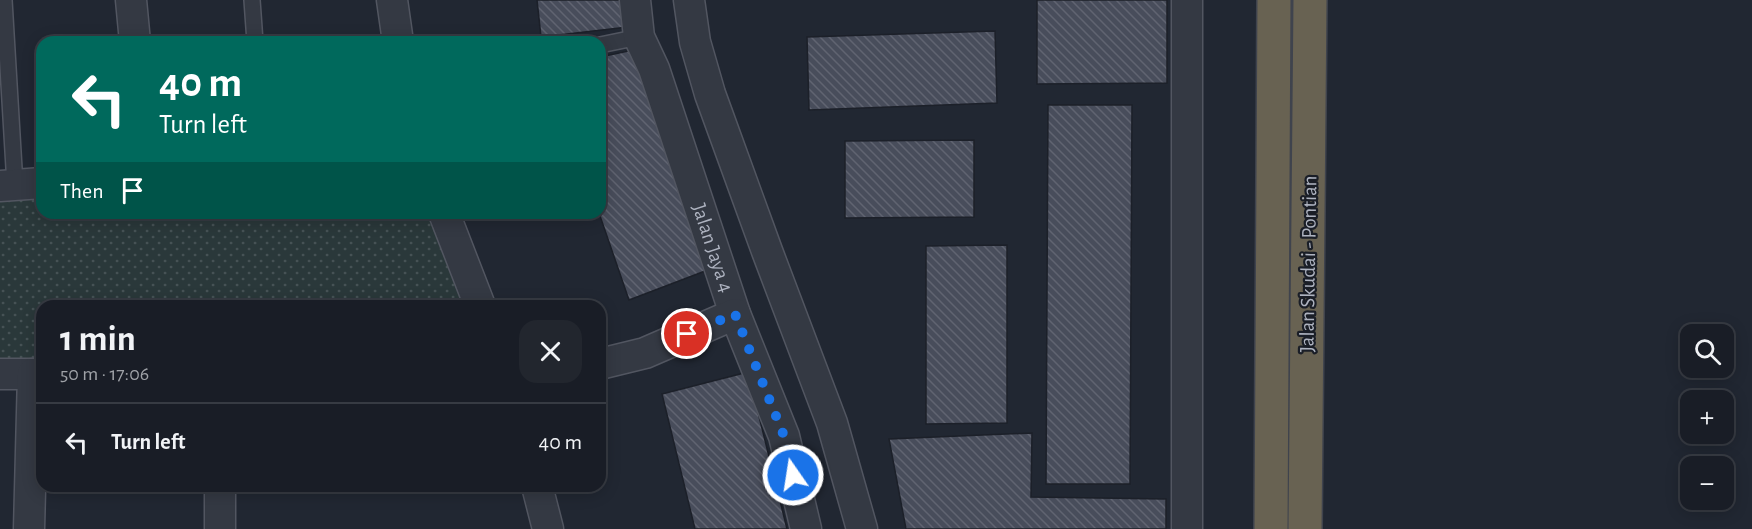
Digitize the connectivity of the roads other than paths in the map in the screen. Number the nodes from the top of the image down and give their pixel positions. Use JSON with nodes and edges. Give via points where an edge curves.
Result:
{"nodes":[{"id":1,"x":4,"y":0,"type":"edge"},
{"id":2,"x":131,"y":0,"type":"edge"},
{"id":3,"x":252,"y":0,"type":"edge"},
{"id":4,"x":392,"y":0,"type":"edge"},
{"id":5,"x":635,"y":0,"type":"edge"},
{"id":6,"x":689,"y":0,"type":"edge"},
{"id":7,"x":1187,"y":0,"type":"edge"},
{"id":8,"x":1274,"y":0,"type":"edge"},
{"id":9,"x":1310,"y":0,"type":"edge"},
{"id":10,"x":134,"y":36,"type":"edge"},
{"id":11,"x":255,"y":36,"type":"edge"},
{"id":12,"x":397,"y":36,"type":"edge"},
{"id":13,"x":639,"y":37,"type":"junction"},
{"id":14,"x":606,"y":44,"type":"edge"},
{"id":15,"x":19,"y":185,"type":"edge"},
{"id":16,"x":446,"y":219,"type":"edge"},
{"id":17,"x":478,"y":300,"type":"edge"},
{"id":18,"x":735,"y":314,"type":"junction"},
{"id":19,"x":606,"y":362,"type":"edge"},
{"id":20,"x":0,"y":374,"type":"edge"},
{"id":21,"x":36,"y":374,"type":"edge"},
{"id":22,"x":36,"y":408,"type":"edge"},
{"id":23,"x":220,"y":492,"type":"edge"},
{"id":24,"x":539,"y":492,"type":"edge"},
{"id":25,"x":29,"y":529,"type":"edge"},
{"id":26,"x":220,"y":529,"type":"edge"},
{"id":27,"x":548,"y":529,"type":"edge"},
{"id":28,"x":806,"y":529,"type":"edge"},
{"id":29,"x":862,"y":529,"type":"edge"},
{"id":30,"x":1187,"y":529,"type":"edge"},
{"id":31,"x":1271,"y":529,"type":"edge"},
{"id":32,"x":1305,"y":529,"type":"edge"}],
"edges":[{"from":1,"to":15,"type":"lane"},
{"from":2,"to":10,"type":"street"},
{"from":3,"to":11,"type":"lane"},
{"from":4,"to":12,"type":"street"},
{"from":5,"to":13,"type":"street","name":"Jalan Jaya 4"},
{"from":6,"to":29,"type":"street","via":[[695,42],[710,94],[832,423]]},
{"from":7,"to":30,"type":"street"},
{"from":8,"to":31,"type":"highway","name":"Jalan Skudai - Pontian"},
{"from":9,"to":32,"type":"highway","name":"Jalan Skudai - Pontian"},
{"from":13,"to":14,"type":"lane"},
{"from":13,"to":18,"type":"street","name":"Jalan Jaya 4","via":[[654,69]]},
{"from":16,"to":17,"type":"street"},
{"from":18,"to":19,"type":"street","via":[[645,352]]},
{"from":18,"to":28,"type":"street","name":"Jalan Jaya 4","via":[[784,436]]},
{"from":20,"to":21,"type":"street"},
{"from":22,"to":25,"type":"street"},
{"from":23,"to":26,"type":"street"},
{"from":24,"to":27,"type":"street"}]}
